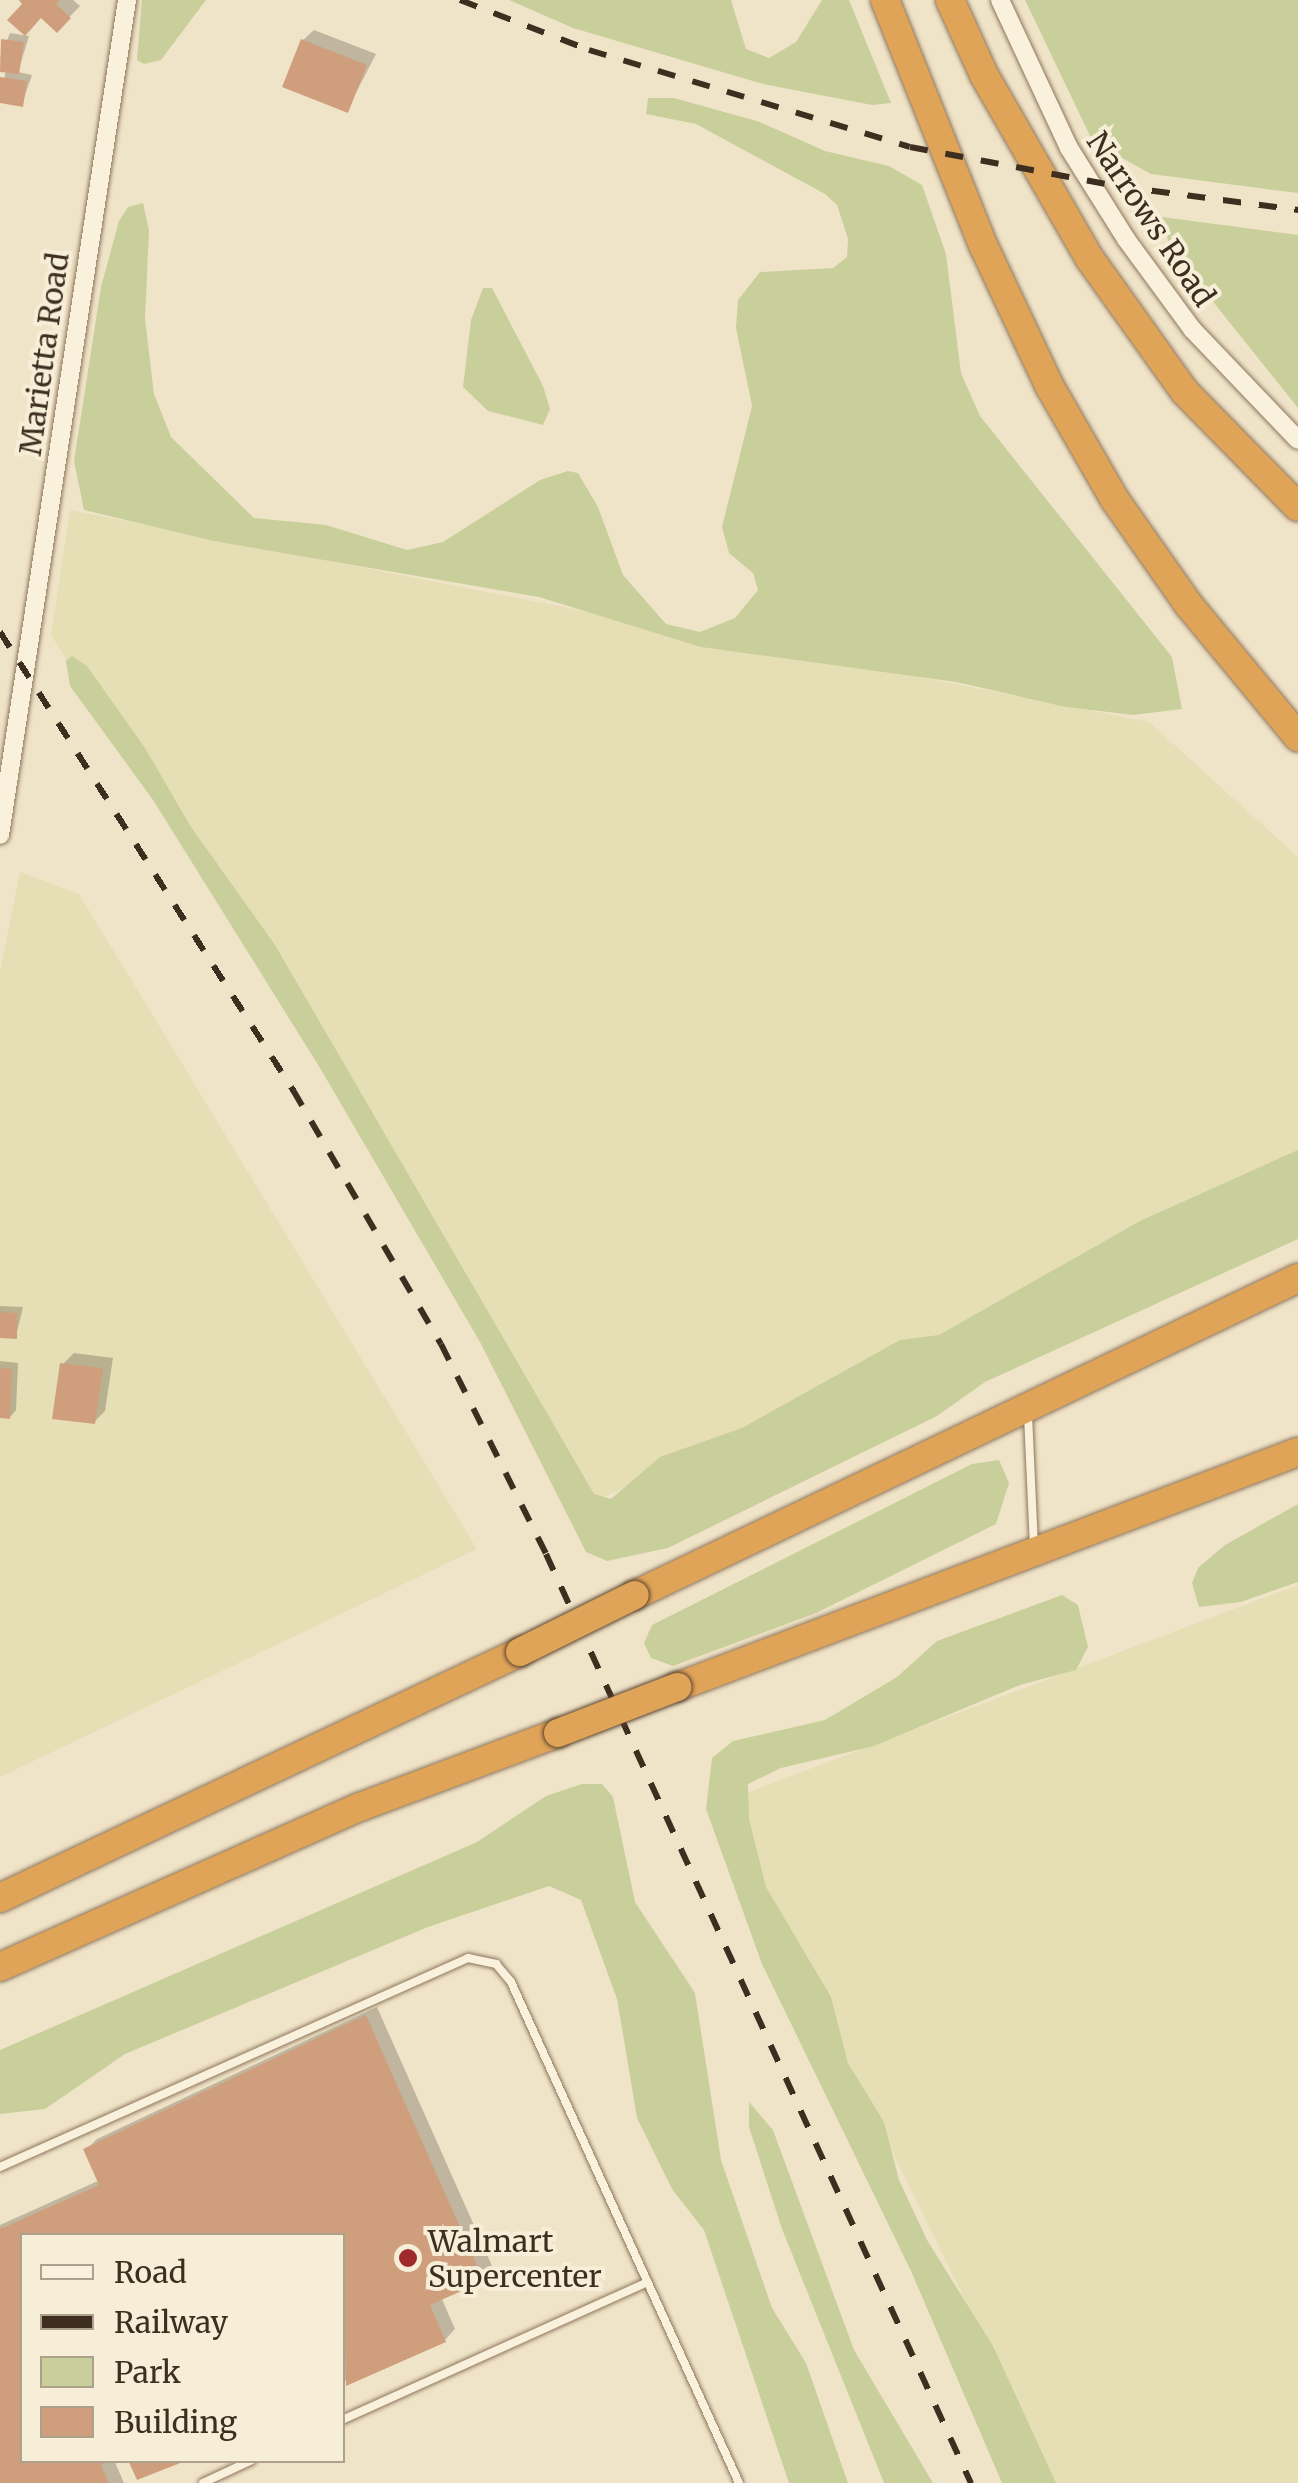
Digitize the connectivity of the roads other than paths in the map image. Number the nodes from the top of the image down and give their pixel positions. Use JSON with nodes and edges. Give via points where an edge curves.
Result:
{"nodes":[{"id":1,"x":126,"y":0,"type":"edge"},
{"id":2,"x":884,"y":0,"type":"edge"},
{"id":3,"x":950,"y":0,"type":"edge"},
{"id":4,"x":1000,"y":0,"type":"edge"},
{"id":5,"x":1298,"y":440,"type":"edge"},
{"id":6,"x":1298,"y":508,"type":"edge"},
{"id":7,"x":1298,"y":737,"type":"edge"},
{"id":8,"x":0,"y":835,"type":"edge"},
{"id":9,"x":1298,"y":1278,"type":"edge"},
{"id":10,"x":1028,"y":1407,"type":"junction"},
{"id":11,"x":1298,"y":1452,"type":"edge"},
{"id":12,"x":1034,"y":1550,"type":"junction"},
{"id":13,"x":42,"y":1876,"type":"junction"},
{"id":14,"x":0,"y":1890,"type":"edge"},
{"id":15,"x":0,"y":1898,"type":"edge"},
{"id":16,"x":0,"y":1967,"type":"edge"},
{"id":17,"x":0,"y":2167,"type":"edge"},
{"id":18,"x":643,"y":2284,"type":"junction"},
{"id":19,"x":345,"y":2419,"type":"edge"},
{"id":20,"x":246,"y":2463,"type":"edge"},
{"id":21,"x":203,"y":2483,"type":"edge"},
{"id":22,"x":739,"y":2483,"type":"edge"}],
"edges":[{"from":1,"to":8,"type":"street","name":"Marietta Road"},
{"from":2,"to":7,"type":"highway","via":[[984,247],[1050,387],[1115,500],[1188,604]]},
{"from":3,"to":6,"type":"highway","via":[[984,75],[1090,259],[1186,392]]},
{"from":4,"to":5,"type":"street","name":"Narrows Road","via":[[1069,148],[1126,239],[1192,329]]},
{"from":9,"to":10,"type":"highway"},
{"from":10,"to":12,"type":"lane"},
{"from":10,"to":13,"type":"highway","bridge":true},
{"from":11,"to":12,"type":"highway"},
{"from":12,"to":16,"type":"highway","bridge":true,"via":[[360,1806]]},
{"from":13,"to":14,"type":"highway"},
{"from":13,"to":15,"type":"highway"},
{"from":17,"to":18,"type":"lane","via":[[468,1958],[496,1964],[511,1982]]},
{"from":18,"to":19,"type":"lane"},
{"from":18,"to":22,"type":"lane"},
{"from":20,"to":21,"type":"lane"}]}
